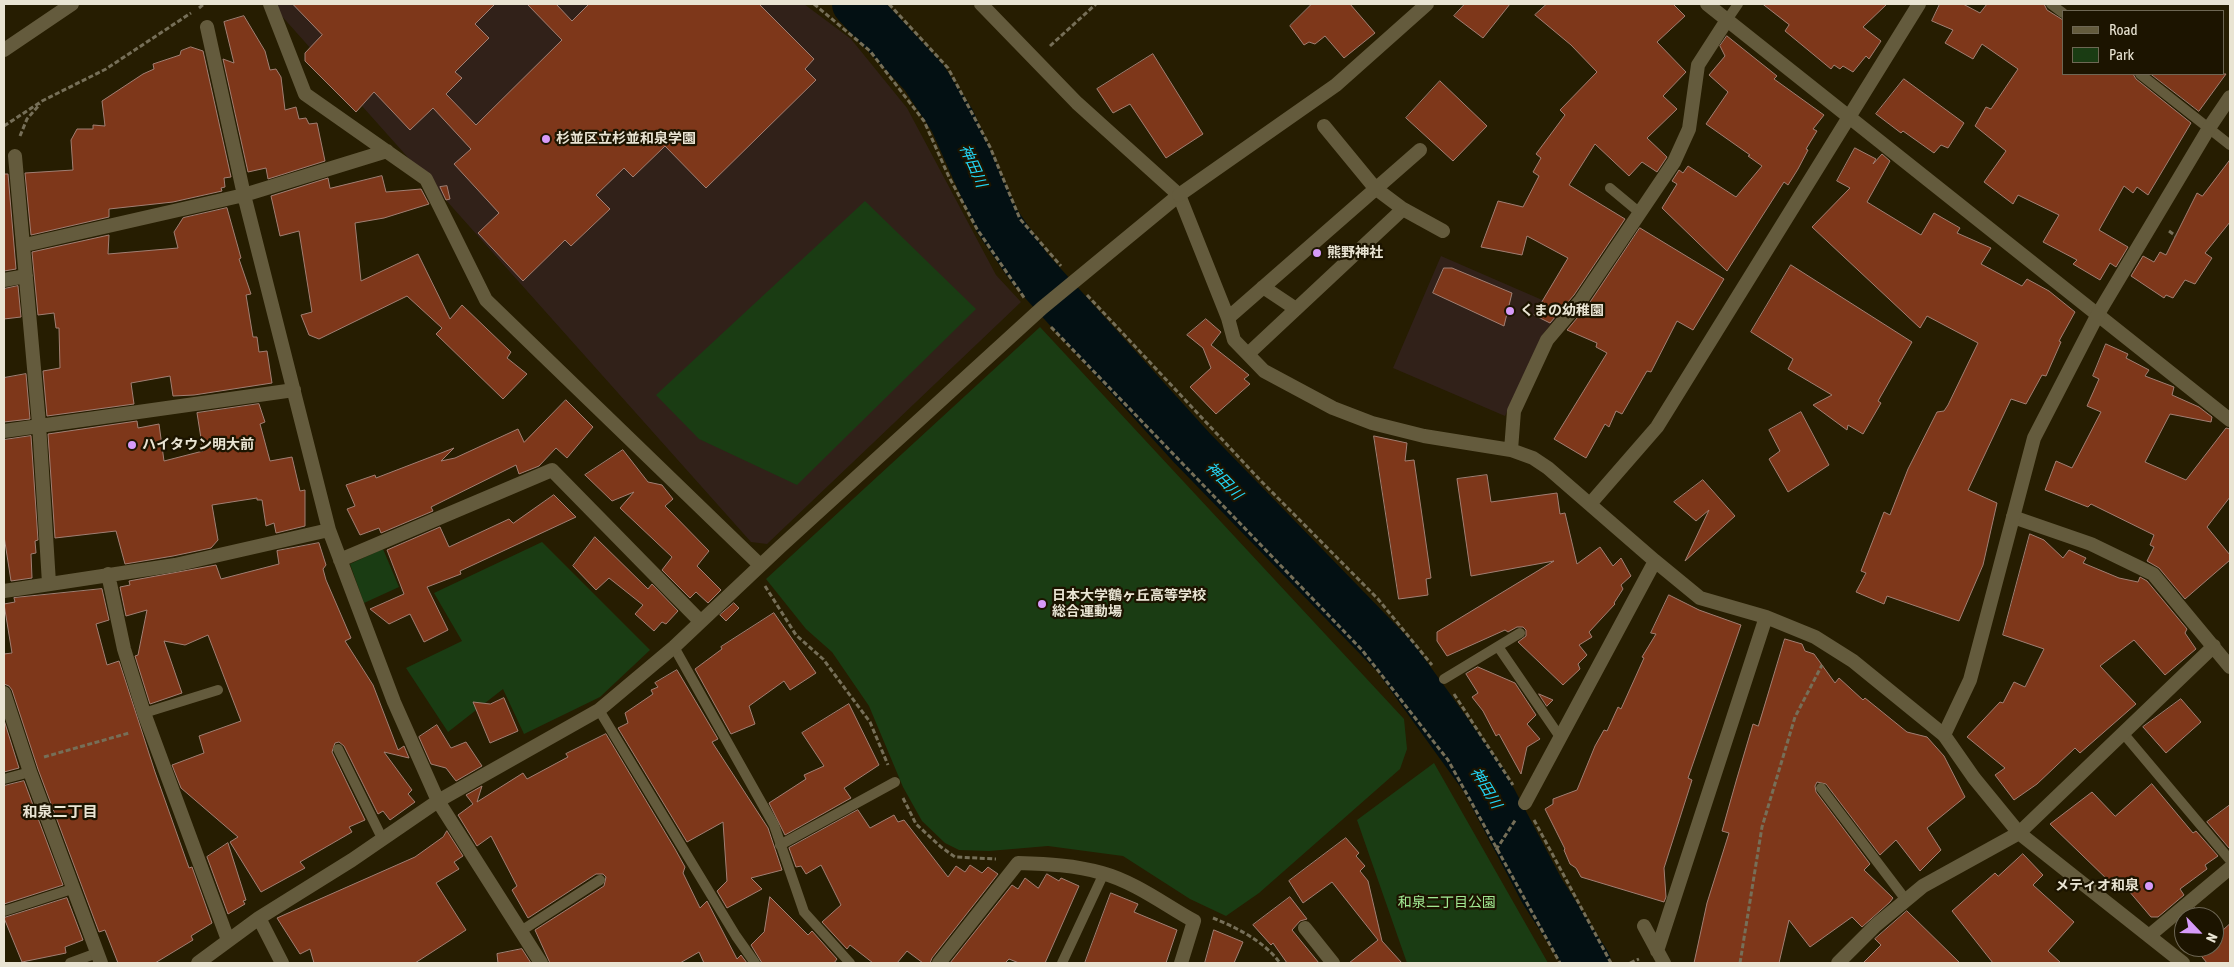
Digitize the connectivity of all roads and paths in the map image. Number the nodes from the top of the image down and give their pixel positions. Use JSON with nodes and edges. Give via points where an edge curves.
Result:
{"nodes":[{"id":1,"x":72,"y":4,"type":"edge"},
{"id":2,"x":204,"y":4,"type":"edge"},
{"id":3,"x":270,"y":4,"type":"edge"},
{"id":4,"x":814,"y":4,"type":"edge"},
{"id":5,"x":889,"y":4,"type":"edge"},
{"id":6,"x":981,"y":4,"type":"edge"},
{"id":7,"x":1096,"y":4,"type":"edge"},
{"id":8,"x":1428,"y":4,"type":"edge"},
{"id":9,"x":1707,"y":4,"type":"edge"},
{"id":10,"x":1738,"y":4,"type":"edge"},
{"id":11,"x":1919,"y":4,"type":"edge"},
{"id":12,"x":2051,"y":4,"type":"edge"},
{"id":13,"x":2062,"y":12,"type":"edge"},
{"id":14,"x":1727,"y":20,"type":"junction"},
{"id":15,"x":206,"y":27,"type":"dead end"},
{"id":16,"x":4,"y":50,"type":"edge"},
{"id":17,"x":1034,"y":59,"type":"junction"},
{"id":18,"x":2141,"y":75,"type":"edge"},
{"id":19,"x":2230,"y":98,"type":"edge"},
{"id":20,"x":42,"y":101,"type":"junction"},
{"id":21,"x":1850,"y":119,"type":"junction"},
{"id":22,"x":4,"y":126,"type":"edge"},
{"id":23,"x":1324,"y":126,"type":"dead end"},
{"id":24,"x":2209,"y":128,"type":"junction"},
{"id":25,"x":2230,"y":145,"type":"edge"},
{"id":26,"x":1420,"y":150,"type":"dead end"},
{"id":27,"x":387,"y":151,"type":"junction"},
{"id":28,"x":15,"y":156,"type":"joint"},
{"id":29,"x":1375,"y":188,"type":"junction"},
{"id":30,"x":1610,"y":188,"type":"dead end"},
{"id":31,"x":244,"y":194,"type":"junction"},
{"id":32,"x":1179,"y":195,"type":"junction"},
{"id":33,"x":1403,"y":209,"type":"junction"},
{"id":34,"x":1640,"y":213,"type":"junction"},
{"id":35,"x":1443,"y":231,"type":"dead end"},
{"id":36,"x":25,"y":245,"type":"junction"},
{"id":37,"x":26,"y":276,"type":"junction"},
{"id":38,"x":4,"y":280,"type":"edge"},
{"id":39,"x":1070,"y":284,"type":"junction"},
{"id":40,"x":1263,"y":287,"type":"junction"},
{"id":41,"x":1296,"y":309,"type":"junction"},
{"id":42,"x":1039,"y":311,"type":"junction"},
{"id":43,"x":2098,"y":314,"type":"junction"},
{"id":44,"x":1228,"y":318,"type":"junction"},
{"id":45,"x":1248,"y":354,"type":"junction"},
{"id":46,"x":294,"y":390,"type":"junction"},
{"id":47,"x":2230,"y":420,"type":"edge"},
{"id":48,"x":40,"y":424,"type":"junction"},
{"id":49,"x":4,"y":431,"type":"edge"},
{"id":50,"x":1511,"y":450,"type":"junction"},
{"id":51,"x":1590,"y":504,"type":"junction"},
{"id":52,"x":2013,"y":517,"type":"junction"},
{"id":53,"x":329,"y":530,"type":"junction"},
{"id":54,"x":340,"y":560,"type":"junction"},
{"id":55,"x":1654,"y":561,"type":"junction"},
{"id":56,"x":757,"y":568,"type":"junction"},
{"id":57,"x":108,"y":574,"type":"junction"},
{"id":58,"x":49,"y":583,"type":"junction"},
{"id":59,"x":4,"y":591,"type":"edge"},
{"id":60,"x":1766,"y":617,"type":"junction"},
{"id":61,"x":700,"y":621,"type":"junction"},
{"id":62,"x":1520,"y":633,"type":"dead end"},
{"id":63,"x":2214,"y":646,"type":"junction"},
{"id":64,"x":674,"y":647,"type":"junction"},
{"id":65,"x":1499,"y":648,"type":"junction"},
{"id":66,"x":1832,"y":648,"type":"junction"},
{"id":67,"x":2230,"y":667,"type":"edge"},
{"id":68,"x":1444,"y":679,"type":"junction"},
{"id":69,"x":218,"y":690,"type":"dead end"},
{"id":70,"x":4,"y":693,"type":"edge"},
{"id":71,"x":599,"y":710,"type":"junction"},
{"id":72,"x":144,"y":713,"type":"junction"},
{"id":73,"x":149,"y":727,"type":"junction"},
{"id":74,"x":2123,"y":733,"type":"junction"},
{"id":75,"x":1944,"y":735,"type":"junction"},
{"id":76,"x":1560,"y":737,"type":"junction"},
{"id":77,"x":338,"y":749,"type":"dead end"},
{"id":78,"x":28,"y":767,"type":"junction"},
{"id":79,"x":4,"y":779,"type":"edge"},
{"id":80,"x":895,"y":782,"type":"junction"},
{"id":81,"x":1821,"y":788,"type":"dead end"},
{"id":82,"x":438,"y":801,"type":"junction"},
{"id":83,"x":1522,"y":808,"type":"junction"},
{"id":84,"x":2019,"y":833,"type":"junction"},
{"id":85,"x":382,"y":838,"type":"junction"},
{"id":86,"x":780,"y":845,"type":"junction"},
{"id":87,"x":1496,"y":850,"type":"junction"},
{"id":88,"x":2230,"y":860,"type":"edge"},
{"id":89,"x":1018,"y":863,"type":"junction"},
{"id":90,"x":2230,"y":868,"type":"edge"},
{"id":91,"x":1104,"y":873,"type":"junction"},
{"id":92,"x":600,"y":880,"type":"dead end"},
{"id":93,"x":72,"y":889,"type":"junction"},
{"id":94,"x":1906,"y":900,"type":"junction"},
{"id":95,"x":4,"y":911,"type":"edge"},
{"id":96,"x":259,"y":918,"type":"junction"},
{"id":97,"x":1194,"y":921,"type":"junction"},
{"id":98,"x":1644,"y":926,"type":"dead end"},
{"id":99,"x":1305,"y":928,"type":"dead end"},
{"id":100,"x":521,"y":931,"type":"junction"},
{"id":101,"x":2150,"y":935,"type":"junction"},
{"id":102,"x":228,"y":940,"type":"junction"},
{"id":103,"x":1661,"y":957,"type":"edge"},
{"id":104,"x":99,"y":958,"type":"edge"},
{"id":105,"x":70,"y":963,"type":"edge"},
{"id":106,"x":198,"y":963,"type":"edge"},
{"id":107,"x":282,"y":963,"type":"edge"},
{"id":108,"x":541,"y":963,"type":"edge"},
{"id":109,"x":755,"y":963,"type":"edge"},
{"id":110,"x":850,"y":963,"type":"edge"},
{"id":111,"x":939,"y":963,"type":"edge"},
{"id":112,"x":1062,"y":963,"type":"edge"},
{"id":113,"x":1180,"y":963,"type":"edge"},
{"id":114,"x":1280,"y":963,"type":"edge"},
{"id":115,"x":1333,"y":963,"type":"edge"},
{"id":116,"x":1560,"y":963,"type":"edge"},
{"id":117,"x":1611,"y":963,"type":"edge"},
{"id":118,"x":1740,"y":963,"type":"edge"},
{"id":119,"x":1838,"y":963,"type":"edge"},
{"id":120,"x":2183,"y":963,"type":"edge"}],
"edges":[{"from":1,"to":16,"type":"street"},
{"from":2,"to":20,"type":"path","via":[[106,69]]},
{"from":3,"to":27,"type":"street","via":[[305,94]]},
{"from":4,"to":42,"type":"path","via":[[870,51],[924,121],[977,229],[1012,284]]},
{"from":5,"to":39,"type":"path","via":[[948,68],[990,147],[1020,219]]},
{"from":6,"to":17,"type":"street"},
{"from":7,"to":17,"type":"path"},
{"from":8,"to":32,"type":"street","via":[[1336,85]]},
{"from":9,"to":14,"type":"street"},
{"from":10,"to":14,"type":"lane"},
{"from":11,"to":21,"type":"street"},
{"from":12,"to":13,"type":"lane"},
{"from":14,"to":21,"type":"street"},
{"from":14,"to":34,"type":"street","via":[[1698,65],[1689,129],[1674,162]]},
{"from":15,"to":31,"type":"street"},
{"from":17,"to":32,"type":"street","via":[[1077,103]]},
{"from":18,"to":24,"type":"lane"},
{"from":19,"to":24,"type":"street"},
{"from":20,"to":22,"type":"path"},
{"from":20,"to":28,"type":"path","via":[[27,119]]},
{"from":21,"to":43,"type":"street"},
{"from":21,"to":51,"type":"street","via":[[1657,426]]},
{"from":23,"to":29,"type":"street"},
{"from":24,"to":25,"type":"lane"},
{"from":24,"to":43,"type":"street"},
{"from":26,"to":29,"type":"street"},
{"from":27,"to":31,"type":"street"},
{"from":27,"to":56,"type":"street","via":[[426,179],[486,300]]},
{"from":28,"to":36,"type":"street"},
{"from":29,"to":33,"type":"street"},
{"from":29,"to":40,"type":"street"},
{"from":30,"to":34,"type":"lane"},
{"from":31,"to":36,"type":"street"},
{"from":31,"to":46,"type":"street"},
{"from":32,"to":39,"type":"street"},
{"from":32,"to":44,"type":"street"},
{"from":33,"to":35,"type":"street"},
{"from":33,"to":41,"type":"street"},
{"from":34,"to":50,"type":"street","via":[[1581,300],[1547,340],[1514,411]]},
{"from":36,"to":37,"type":"street"},
{"from":37,"to":38,"type":"street"},
{"from":37,"to":48,"type":"street"},
{"from":39,"to":42,"type":"street"},
{"from":39,"to":68,"type":"path","via":[[1378,599]]},
{"from":40,"to":41,"type":"street"},
{"from":40,"to":44,"type":"street"},
{"from":41,"to":45,"type":"street"},
{"from":42,"to":56,"type":"street"},
{"from":42,"to":87,"type":"path","via":[[1362,650],[1448,760]]},
{"from":43,"to":47,"type":"street"},
{"from":43,"to":52,"type":"street","via":[[2034,438]]},
{"from":44,"to":45,"type":"street","via":[[1234,340]]},
{"from":45,"to":50,"type":"street","via":[[1264,371],[1333,408],[1372,424]]},
{"from":46,"to":48,"type":"street"},
{"from":46,"to":53,"type":"street"},
{"from":48,"to":49,"type":"street"},
{"from":48,"to":58,"type":"street"},
{"from":50,"to":51,"type":"street","via":[[1548,468]]},
{"from":51,"to":55,"type":"street"},
{"from":52,"to":63,"type":"street","via":[[2091,544],[2153,574]]},
{"from":52,"to":75,"type":"street","via":[[1970,680]]},
{"from":53,"to":54,"type":"street"},
{"from":53,"to":57,"type":"street","via":[[175,565]]},
{"from":54,"to":61,"type":"street","via":[[552,470]]},
{"from":54,"to":82,"type":"street","via":[[394,702]]},
{"from":55,"to":60,"type":"street","via":[[1700,598]]},
{"from":55,"to":76,"type":"street"},
{"from":56,"to":61,"type":"street"},
{"from":56,"to":80,"type":"path","via":[[796,634],[823,659],[870,722]]},
{"from":57,"to":58,"type":"street"},
{"from":57,"to":72,"type":"street","via":[[124,649]]},
{"from":58,"to":59,"type":"street"},
{"from":60,"to":66,"type":"street","via":[[1815,637]]},
{"from":60,"to":103,"type":"street"},
{"from":61,"to":64,"type":"street"},
{"from":62,"to":65,"type":"lane"},
{"from":63,"to":67,"type":"street"},
{"from":63,"to":74,"type":"street"},
{"from":64,"to":71,"type":"street"},
{"from":64,"to":86,"type":"lane","via":[[774,825]]},
{"from":65,"to":68,"type":"lane"},
{"from":65,"to":76,"type":"lane"},
{"from":66,"to":75,"type":"street","via":[[1853,661]]},
{"from":66,"to":118,"type":"path","via":[[1795,717],[1762,828]]},
{"from":68,"to":83,"type":"path"},
{"from":69,"to":72,"type":"lane"},
{"from":70,"to":78,"type":"street"},
{"from":71,"to":82,"type":"street"},
{"from":71,"to":109,"type":"lane"},
{"from":72,"to":73,"type":"street"},
{"from":73,"to":78,"type":"path"},
{"from":73,"to":102,"type":"street"},
{"from":74,"to":84,"type":"street"},
{"from":74,"to":88,"type":"lane"},
{"from":75,"to":84,"type":"street"},
{"from":76,"to":83,"type":"street"},
{"from":77,"to":85,"type":"lane"},
{"from":78,"to":79,"type":"lane"},
{"from":78,"to":93,"type":"street"},
{"from":80,"to":86,"type":"lane"},
{"from":80,"to":89,"type":"path","via":[[916,824],[955,857]]},
{"from":81,"to":94,"type":"lane"},
{"from":82,"to":85,"type":"street"},
{"from":82,"to":100,"type":"street"},
{"from":83,"to":87,"type":"path"},
{"from":83,"to":117,"type":"path"},
{"from":84,"to":94,"type":"street","via":[[1923,886]]},
{"from":84,"to":101,"type":"street"},
{"from":85,"to":96,"type":"street"},
{"from":86,"to":110,"type":"lane","via":[[804,912]]},
{"from":87,"to":116,"type":"path"},
{"from":89,"to":91,"type":"street","via":[[1062,864]]},
{"from":89,"to":111,"type":"street"},
{"from":90,"to":101,"type":"street"},
{"from":91,"to":97,"type":"street"},
{"from":91,"to":112,"type":"lane"},
{"from":92,"to":100,"type":"lane"},
{"from":93,"to":95,"type":"lane"},
{"from":93,"to":104,"type":"street"},
{"from":94,"to":119,"type":"street"},
{"from":96,"to":102,"type":"street"},
{"from":96,"to":107,"type":"street"},
{"from":97,"to":113,"type":"street"},
{"from":97,"to":114,"type":"path","via":[[1206,915],[1222,922],[1254,938]]},
{"from":98,"to":103,"type":"street"},
{"from":99,"to":115,"type":"street"},
{"from":100,"to":108,"type":"street"},
{"from":101,"to":120,"type":"street"},
{"from":102,"to":106,"type":"street"},
{"from":104,"to":105,"type":"lane"}]}
